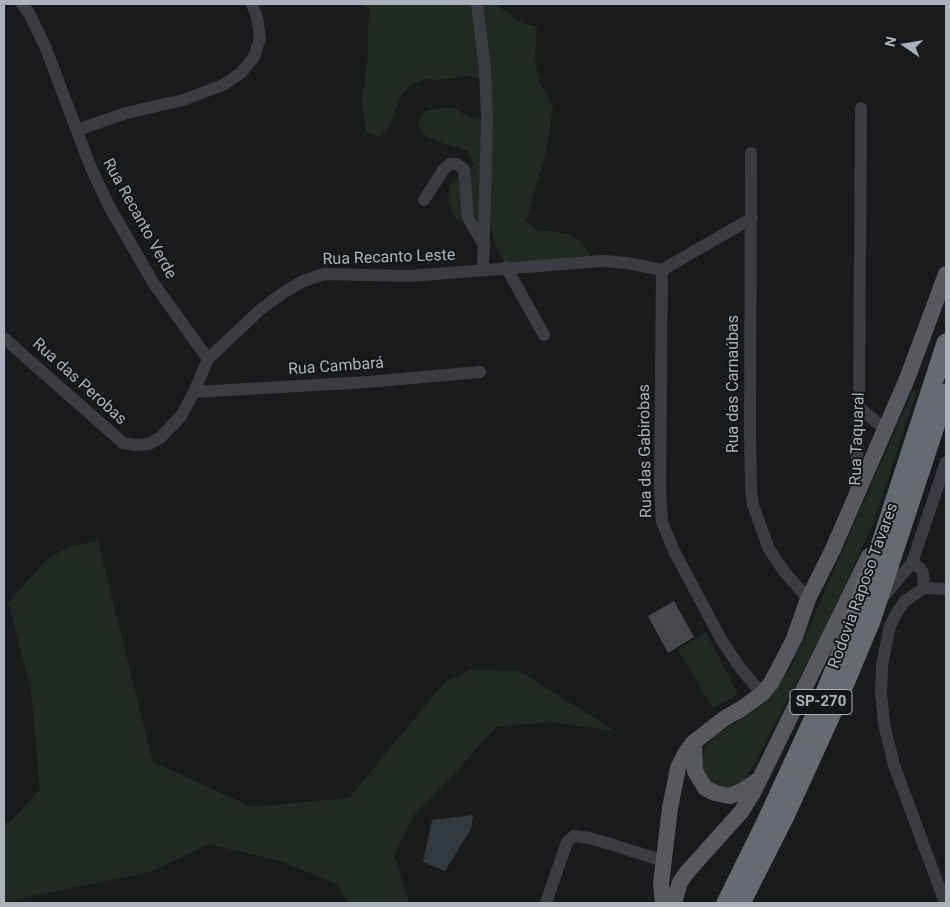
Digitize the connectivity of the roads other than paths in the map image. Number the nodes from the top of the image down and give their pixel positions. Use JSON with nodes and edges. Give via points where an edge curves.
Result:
{"nodes":[{"id":1,"x":22,"y":4,"type":"edge"},
{"id":2,"x":252,"y":4,"type":"edge"},
{"id":3,"x":477,"y":4,"type":"edge"},
{"id":4,"x":861,"y":108,"type":"dead end"},
{"id":5,"x":76,"y":130,"type":"junction"},
{"id":6,"x":751,"y":153,"type":"dead end"},
{"id":7,"x":424,"y":200,"type":"dead end"},
{"id":8,"x":752,"y":218,"type":"junction"},
{"id":9,"x":484,"y":245,"type":"junction"},
{"id":10,"x":506,"y":267,"type":"junction"},
{"id":11,"x":484,"y":270,"type":"junction"},
{"id":12,"x":662,"y":270,"type":"junction"},
{"id":13,"x":946,"y":274,"type":"edge"},
{"id":14,"x":544,"y":335,"type":"dead end"},
{"id":15,"x":4,"y":338,"type":"edge"},
{"id":16,"x":946,"y":343,"type":"edge"},
{"id":17,"x":208,"y":359,"type":"junction"},
{"id":18,"x":480,"y":372,"type":"dead end"},
{"id":19,"x":194,"y":392,"type":"junction"},
{"id":20,"x":946,"y":393,"type":"edge"},
{"id":21,"x":859,"y":406,"type":"junction"},
{"id":22,"x":884,"y":428,"type":"junction"},
{"id":23,"x":946,"y":462,"type":"edge"},
{"id":24,"x":897,"y":493,"type":"junction"},
{"id":25,"x":856,"y":496,"type":"junction"},
{"id":26,"x":912,"y":563,"type":"junction"},
{"id":27,"x":924,"y":588,"type":"junction"},
{"id":28,"x":946,"y":589,"type":"edge"},
{"id":29,"x":808,"y":599,"type":"junction"},
{"id":30,"x":878,"y":602,"type":"junction"},
{"id":31,"x":762,"y":694,"type":"junction"},
{"id":32,"x":694,"y":742,"type":"junction"},
{"id":33,"x":760,"y":779,"type":"junction"},
{"id":34,"x":664,"y":861,"type":"junction"},
{"id":35,"x":546,"y":903,"type":"edge"},
{"id":36,"x":663,"y":903,"type":"edge"},
{"id":37,"x":674,"y":903,"type":"edge"},
{"id":38,"x":726,"y":903,"type":"edge"},
{"id":39,"x":741,"y":903,"type":"edge"},
{"id":40,"x":944,"y":903,"type":"edge"}],
"edges":[{"from":1,"to":5,"type":"street","name":"Rua Recanto Verde","via":[[45,46]]},
{"from":2,"to":5,"type":"street","via":[[260,38],[254,57],[240,73],[223,85],[184,100],[126,113]]},
{"from":3,"to":9,"type":"street","via":[[487,120]]},
{"from":4,"to":21,"type":"street","name":"Rua Taquaral"},
{"from":5,"to":17,"type":"street","name":"Rua Recanto Verde","via":[[110,208],[154,284]]},
{"from":6,"to":8,"type":"street","name":"Rua das Carnaúbas"},
{"from":7,"to":9,"type":"street","via":[[444,169],[450,164],[462,167],[468,218]]},
{"from":8,"to":12,"type":"street"},
{"from":8,"to":29,"type":"street","name":"Rua das Carnaúbas","via":[[750,422],[753,505],[769,549]]},
{"from":9,"to":11,"type":"street"},
{"from":10,"to":11,"type":"street","name":"Rua Recanto Leste"},
{"from":10,"to":12,"type":"street","name":"Rua Recanto Leste","via":[[603,261]]},
{"from":10,"to":14,"type":"street"},
{"from":11,"to":17,"type":"street","name":"Rua Recanto Leste","via":[[409,276],[324,274],[303,281],[261,309]]},
{"from":12,"to":31,"type":"street","name":"Rua das Gabirobas","via":[[662,522],[722,640]]},
{"from":13,"to":22,"type":"main road","via":[[907,379]]},
{"from":15,"to":19,"type":"street","name":"Rua das Perobas","via":[[123,443],[149,444],[161,437],[181,416]]},
{"from":16,"to":24,"type":"highway","name":"Rodovia Raposo Tavares","number":"SP-270"},
{"from":17,"to":19,"type":"street","name":"Rua das Perobas"},
{"from":18,"to":19,"type":"street","name":"Rua Cambará"},
{"from":20,"to":30,"type":"highway","name":"Rodovia Raposo Tavares","number":"SP-270"},
{"from":21,"to":22,"type":"street"},
{"from":21,"to":25,"type":"street","name":"Rua Taquaral"},
{"from":22,"to":25,"type":"main road"},
{"from":23,"to":26,"type":"street"},
{"from":24,"to":33,"type":"main road","via":[[861,574]]},
{"from":24,"to":38,"type":"highway","name":"Rodovia Raposo Tavares","number":"SP-270","via":[[847,640],[769,816]]},
{"from":25,"to":29,"type":"main road","name":"Rua Taquaral"},
{"from":26,"to":27,"type":"street","via":[[923,573]]},
{"from":26,"to":30,"type":"street"},
{"from":27,"to":28,"type":"street"},
{"from":27,"to":40,"type":"street","via":[[905,601],[890,626],[882,665],[881,693],[884,724],[894,765]]},
{"from":29,"to":31,"type":"main road","name":"Rua Taquaral","via":[[794,639]]},
{"from":30,"to":39,"type":"highway","name":"Rodovia Raposo Tavares","number":"SP-270","via":[[834,710]]},
{"from":31,"to":32,"type":"main road","name":"Rua Taquaral"},
{"from":32,"to":33,"type":"main road","via":[[695,771],[705,788],[730,796]]},
{"from":32,"to":34,"type":"main road","name":"Rua Taquaral","via":[[682,760],[673,785]]},
{"from":33,"to":37,"type":"main road","via":[[741,812],[680,882]]},
{"from":34,"to":35,"type":"street","via":[[607,842],[574,836],[567,842]]},
{"from":34,"to":36,"type":"main road","name":"Rua Taquaral"}]}
